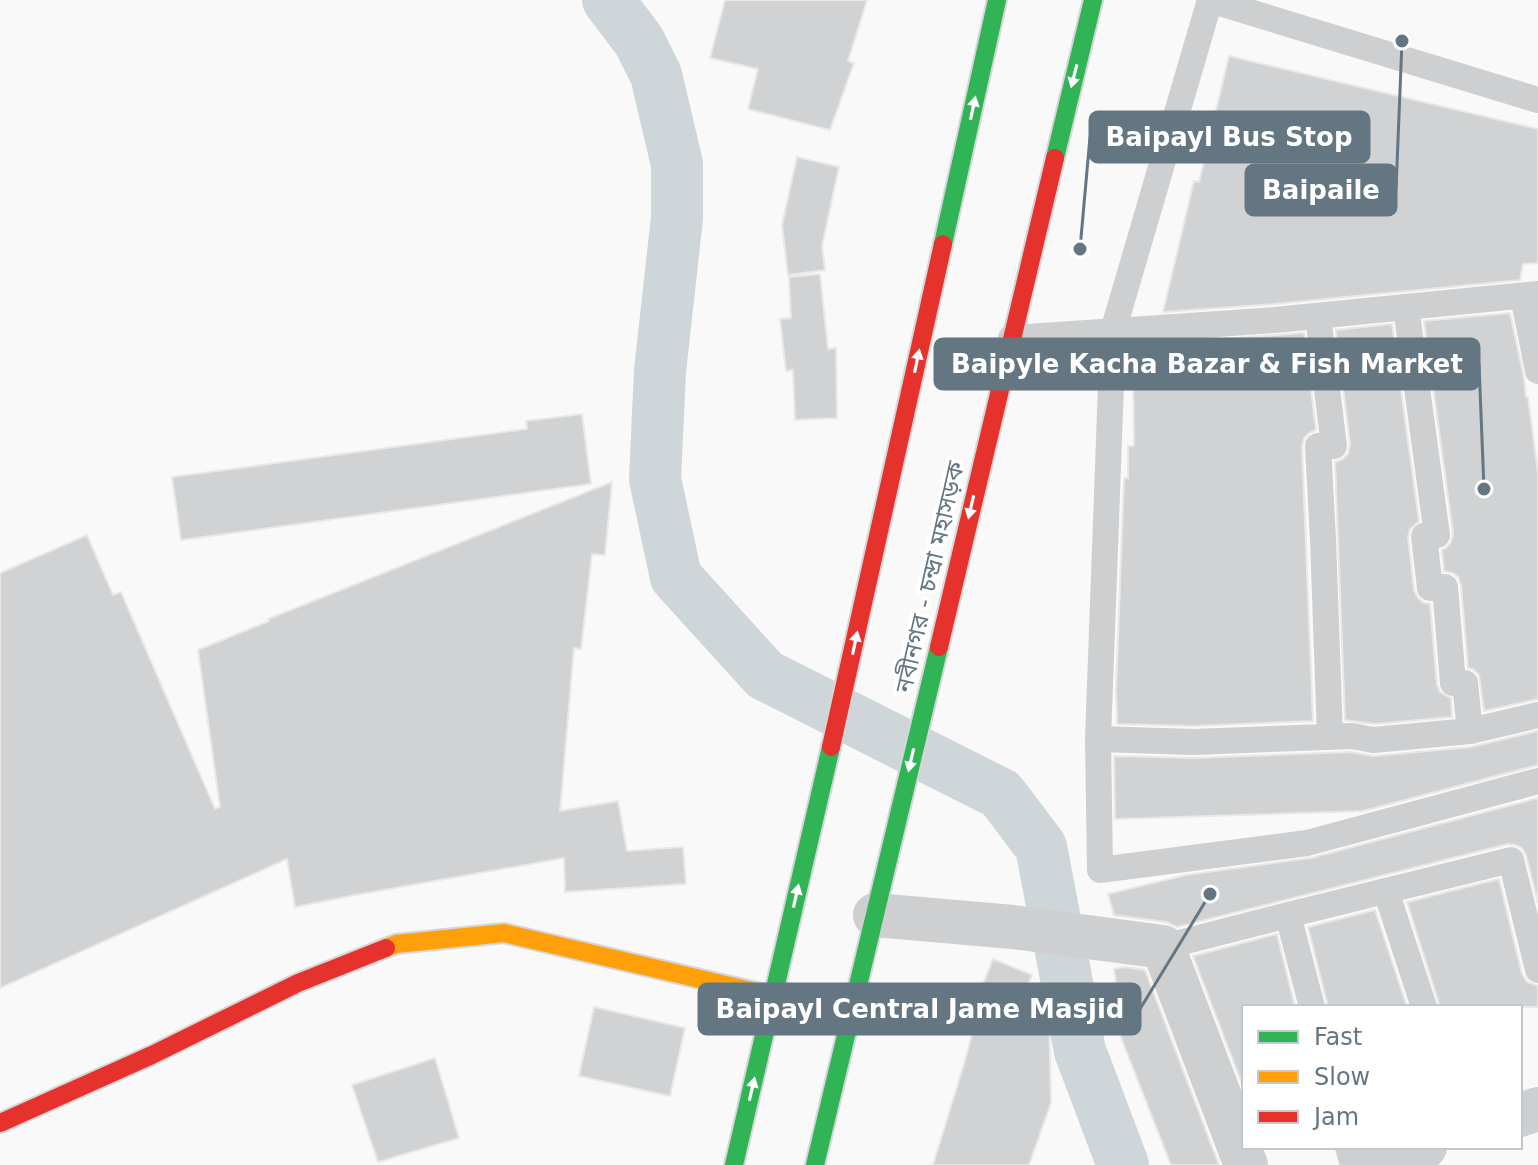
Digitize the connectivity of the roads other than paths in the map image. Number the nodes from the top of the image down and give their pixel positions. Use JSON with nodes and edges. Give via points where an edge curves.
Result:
{"nodes":[{"id":1,"x":997,"y":0,"type":"edge"},
{"id":2,"x":1093,"y":0,"type":"edge"},
{"id":3,"x":1210,"y":0,"type":"edge"},
{"id":4,"x":1538,"y":100,"type":"edge"},
{"id":5,"x":1531,"y":295,"type":"edge"},
{"id":6,"x":1406,"y":307,"type":"junction"},
{"id":7,"x":1318,"y":316,"type":"junction"},
{"id":8,"x":1113,"y":331,"type":"junction"},
{"id":9,"x":1011,"y":338,"type":"junction"},
{"id":10,"x":1538,"y":371,"type":"edge"},
{"id":11,"x":1538,"y":715,"type":"edge"},
{"id":12,"x":1470,"y":731,"type":"junction"},
{"id":13,"x":1330,"y":737,"type":"junction"},
{"id":14,"x":1098,"y":739,"type":"junction"},
{"id":15,"x":1538,"y":781,"type":"edge"},
{"id":16,"x":1386,"y":891,"type":"junction"},
{"id":17,"x":875,"y":915,"type":"junction"},
{"id":18,"x":1288,"y":915,"type":"junction"},
{"id":19,"x":1163,"y":947,"type":"junction"},
{"id":20,"x":1538,"y":970,"type":"edge"},
{"id":21,"x":773,"y":996,"type":"junction"},
{"id":22,"x":1311,"y":1005,"type":"edge"},
{"id":23,"x":1423,"y":1005,"type":"edge"},
{"id":24,"x":0,"y":1123,"type":"edge"},
{"id":25,"x":1419,"y":1149,"type":"edge"},
{"id":26,"x":734,"y":1165,"type":"edge"},
{"id":27,"x":815,"y":1165,"type":"edge"},
{"id":28,"x":1246,"y":1165,"type":"edge"},
{"id":29,"x":1373,"y":1165,"type":"edge"}],
"edges":[{"from":21,"to":1,"type":"main road","one_way":true},
{"from":2,"to":9,"type":"main road","name":"নবীনগর - চন্দ্রা মহাসড়ক","one_way":true},
{"from":3,"to":4,"type":"lane"},
{"from":3,"to":8,"type":"lane"},
{"from":5,"to":6,"type":"lane"},
{"from":5,"to":10,"type":"lane"},
{"from":6,"to":7,"type":"lane"},
{"from":6,"to":12,"type":"lane","via":[[1437,535],[1424,536],[1430,588],[1445,587],[1453,683],[1465,683]]},
{"from":7,"to":8,"type":"lane"},
{"from":7,"to":13,"type":"lane","via":[[1334,446],[1318,446]]},
{"from":8,"to":9,"type":"lane"},
{"from":8,"to":14,"type":"lane"},
{"from":9,"to":17,"type":"main road","name":"নবীনগর - চন্দ্রা মহাসড়ক","one_way":true},
{"from":11,"to":12,"type":"lane"},
{"from":12,"to":13,"type":"lane","via":[[1373,740]]},
{"from":13,"to":14,"type":"lane"},
{"from":14,"to":15,"type":"lane","via":[[1100,870],[1307,843]]},
{"from":16,"to":18,"type":"lane"},
{"from":16,"to":20,"type":"lane","via":[[1511,860]]},
{"from":16,"to":23,"type":"lane"},
{"from":17,"to":19,"type":"street"},
{"from":17,"to":27,"type":"main road","name":"নবীনগর - চন্দ্রা মহাসড়ক"},
{"from":18,"to":19,"type":"lane"},
{"from":18,"to":22,"type":"lane"},
{"from":19,"to":28,"type":"street"},
{"from":21,"to":24,"type":"main road","via":[[504,933],[396,944],[298,983]]},
{"from":26,"to":21,"type":"main road","one_way":true},
{"from":25,"to":29,"type":"street"}]}
